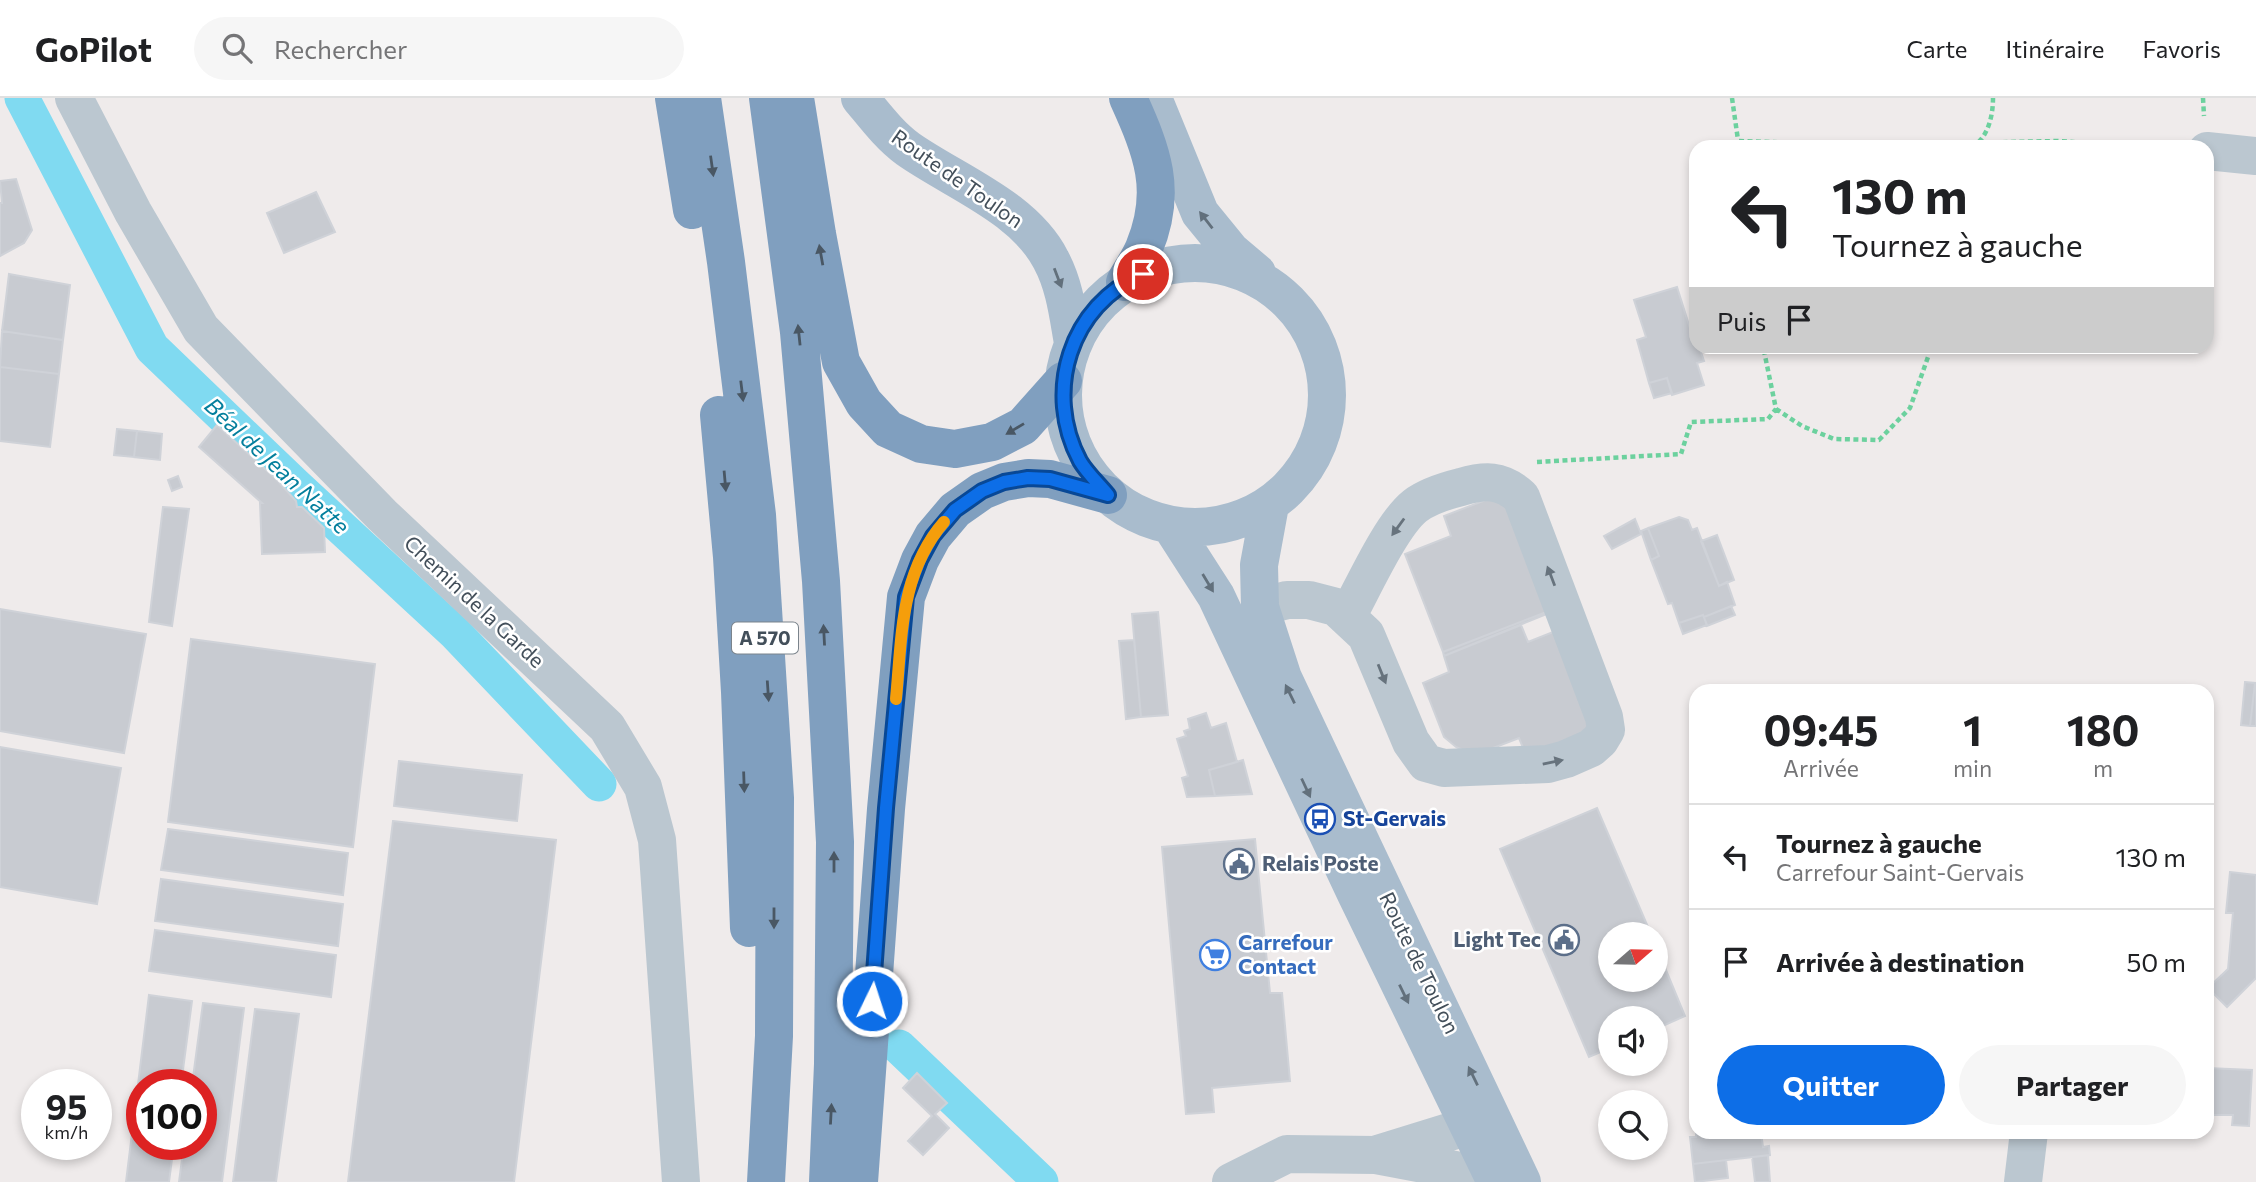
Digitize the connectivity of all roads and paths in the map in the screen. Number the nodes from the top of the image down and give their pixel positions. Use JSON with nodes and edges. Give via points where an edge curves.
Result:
{"nodes":[{"id":1,"x":75,"y":98,"type":"edge"},
{"id":2,"x":674,"y":98,"type":"edge"},
{"id":3,"x":702,"y":98,"type":"edge"},
{"id":4,"x":768,"y":98,"type":"edge"},
{"id":5,"x":796,"y":98,"type":"edge"},
{"id":6,"x":860,"y":98,"type":"edge"},
{"id":7,"x":1128,"y":98,"type":"edge"},
{"id":8,"x":1153,"y":98,"type":"edge"},
{"id":9,"x":1732,"y":98,"type":"edge"},
{"id":10,"x":1993,"y":98,"type":"edge"},
{"id":11,"x":1738,"y":140,"type":"edge"},
{"id":12,"x":1983,"y":140,"type":"edge"},
{"id":13,"x":2214,"y":152,"type":"edge"},
{"id":14,"x":2256,"y":156,"type":"edge"},
{"id":15,"x":1125,"y":282,"type":"junction"},
{"id":16,"x":1271,"y":285,"type":"junction"},
{"id":17,"x":1073,"y":343,"type":"junction"},
{"id":18,"x":1765,"y":354,"type":"edge"},
{"id":19,"x":1927,"y":354,"type":"edge"},
{"id":20,"x":1063,"y":382,"type":"junction"},
{"id":21,"x":1776,"y":409,"type":"junction"},
{"id":22,"x":1515,"y":480,"type":"junction"},
{"id":23,"x":1108,"y":495,"type":"junction"},
{"id":24,"x":1270,"y":505,"type":"junction"},
{"id":25,"x":1171,"y":526,"type":"junction"},
{"id":26,"x":1260,"y":607,"type":"junction"},
{"id":27,"x":1347,"y":617,"type":"junction"},
{"id":28,"x":1478,"y":1118,"type":"junction"},
{"id":29,"x":2028,"y":1139,"type":"edge"},
{"id":30,"x":1376,"y":1155,"type":"junction"},
{"id":31,"x":1504,"y":1174,"type":"edge"},
{"id":32,"x":681,"y":1182,"type":"edge"},
{"id":33,"x":748,"y":1182,"type":"edge"},
{"id":34,"x":766,"y":1182,"type":"edge"},
{"id":35,"x":828,"y":1182,"type":"edge"},
{"id":36,"x":859,"y":1182,"type":"edge"},
{"id":37,"x":1231,"y":1182,"type":"edge"},
{"id":38,"x":2023,"y":1182,"type":"edge"}],
"edges":[{"from":1,"to":32,"type":"street","name":"Chemin de la Garde","via":[[133,212],[201,329],[382,515],[607,727],[642,787],[656,840]]},
{"from":2,"to":33,"type":"highway","one_way":true,"via":[[717,394],[733,557],[751,963]]},
{"from":3,"to":34,"type":"highway","number":"A 570","one_way":true,"via":[[757,515],[775,798],[774,1036]]},
{"from":35,"to":4,"type":"highway","number":"A 570","one_way":true,"via":[[834,1064],[835,842],[821,581],[799,332]]},
{"from":20,"to":5,"type":"highway","one_way":true,"via":[[1023,426],[992,442],[955,449],[921,444],[888,429],[864,403],[841,362]]},
{"from":6,"to":17,"type":"main road","name":"Route de Toulon","one_way":true,"via":[[906,147],[976,190],[1035,236],[1062,283]]},
{"from":7,"to":15,"type":"highway","via":[[1156,176],[1155,212],[1143,249]]},
{"from":16,"to":8,"type":"main road","one_way":true,"via":[[1231,251],[1200,213]]},
{"from":9,"to":11,"type":"path"},
{"from":10,"to":12,"type":"path"},
{"from":13,"to":14,"type":"street"},
{"from":15,"to":16,"type":"main road","via":[[1161,266],[1198,262],[1236,268]]},
{"from":15,"to":17,"type":"main road","via":[[1094,308]]},
{"from":16,"to":24,"type":"main road","via":[[1301,315],[1321,354],[1328,396],[1321,438],[1301,476]]},
{"from":17,"to":20,"type":"main road"},
{"from":18,"to":21,"type":"path"},
{"from":19,"to":21,"type":"path","via":[[1910,408],[1879,440],[1834,439]]},
{"from":20,"to":23,"type":"main road","via":[[1065,424],[1081,463]]},
{"from":21,"to":22,"type":"path","via":[[1768,419],[1691,422],[1681,454],[1574,461]]},
{"from":22,"to":27,"type":"street","one_way":true,"via":[[1510,487],[1477,482],[1415,506],[1397,526]]},
{"from":27,"to":22,"type":"street","one_way":true,"via":[[1366,635],[1411,742],[1426,763],[1444,768],[1548,764],[1591,748],[1606,730],[1604,716]]},
{"from":23,"to":25,"type":"main road","via":[[1137,514]]},
{"from":23,"to":36,"type":"highway","via":[[1050,479],[1028,478],[982,491],[955,510],[933,536],[906,597]]},
{"from":24,"to":25,"type":"main road","via":[[1227,523]]},
{"from":24,"to":26,"type":"main road","name":"Route de Toulon","via":[[1259,565]]},
{"from":25,"to":28,"type":"main road","name":"Route de Toulon","one_way":true,"via":[[1216,596]]},
{"from":26,"to":27,"type":"street","via":[[1309,600],[1336,607]]},
{"from":28,"to":26,"type":"main road","name":"Route de Toulon","one_way":true,"via":[[1283,678]]},
{"from":28,"to":30,"type":"street"},
{"from":28,"to":31,"type":"main road","name":"Route de Toulon"},
{"from":29,"to":38,"type":"street"},
{"from":30,"to":31,"type":"street","via":[[1480,1175]]},
{"from":30,"to":37,"type":"street","via":[[1287,1154]]}]}
